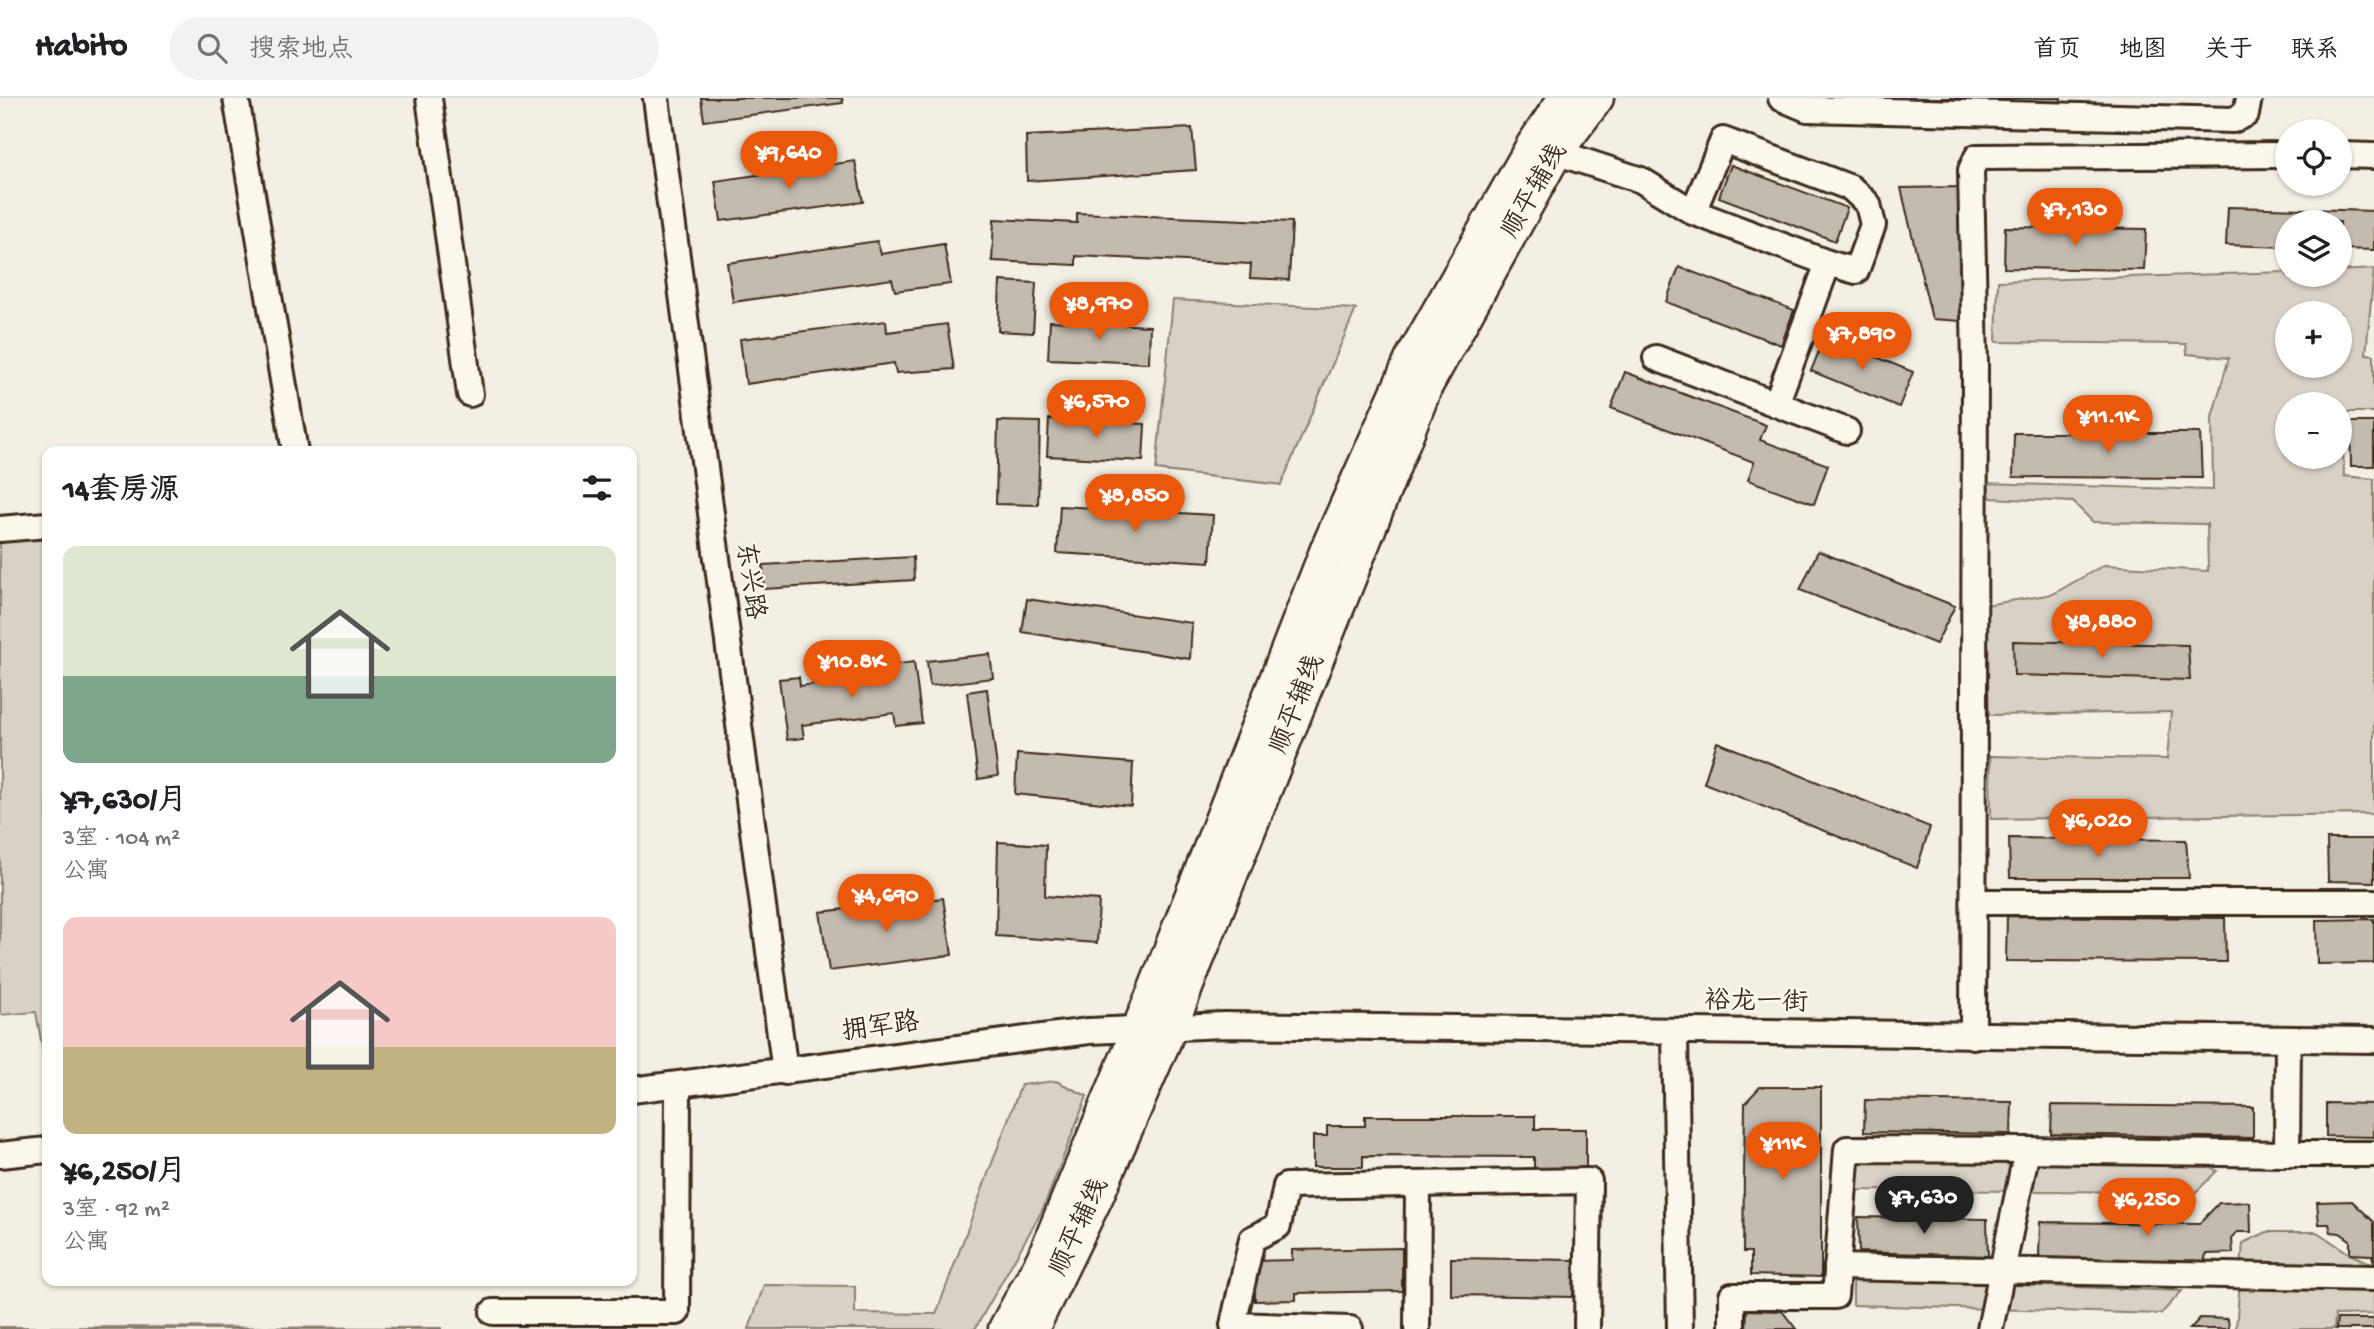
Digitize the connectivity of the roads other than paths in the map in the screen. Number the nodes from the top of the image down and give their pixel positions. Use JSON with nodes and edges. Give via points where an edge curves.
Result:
{"nodes":[{"id":1,"x":236,"y":98,"type":"edge"},
{"id":2,"x":429,"y":98,"type":"edge"},
{"id":3,"x":656,"y":98,"type":"edge"},
{"id":4,"x":1565,"y":98,"type":"edge"},
{"id":5,"x":1597,"y":98,"type":"edge"},
{"id":6,"x":1781,"y":98,"type":"edge"},
{"id":7,"x":2249,"y":98,"type":"edge"},
{"id":8,"x":1544,"y":148,"type":"junction"},
{"id":9,"x":2275,"y":155,"type":"edge"},
{"id":10,"x":2352,"y":155,"type":"edge"},
{"id":11,"x":2374,"y":156,"type":"edge"},
{"id":12,"x":1693,"y":212,"type":"junction"},
{"id":13,"x":1828,"y":263,"type":"junction"},
{"id":14,"x":1656,"y":358,"type":"dead end"},
{"id":15,"x":470,"y":394,"type":"dead end"},
{"id":16,"x":1776,"y":404,"type":"junction"},
{"id":17,"x":1847,"y":431,"type":"dead end"},
{"id":18,"x":294,"y":446,"type":"edge"},
{"id":19,"x":1,"y":521,"type":"edge"},
{"id":20,"x":42,"y":525,"type":"edge"},
{"id":21,"x":1974,"y":902,"type":"junction"},
{"id":22,"x":2374,"y":902,"type":"edge"},
{"id":23,"x":1170,"y":1028,"type":"junction"},
{"id":24,"x":1138,"y":1030,"type":"junction"},
{"id":25,"x":1675,"y":1033,"type":"junction"},
{"id":26,"x":1973,"y":1036,"type":"junction"},
{"id":27,"x":2288,"y":1039,"type":"junction"},
{"id":28,"x":2374,"y":1040,"type":"edge"},
{"id":29,"x":785,"y":1072,"type":"junction"},
{"id":30,"x":678,"y":1085,"type":"junction"},
{"id":31,"x":637,"y":1089,"type":"edge"},
{"id":32,"x":2027,"y":1150,"type":"junction"},
{"id":33,"x":42,"y":1151,"type":"edge"},
{"id":34,"x":2287,"y":1154,"type":"junction"},
{"id":35,"x":2374,"y":1154,"type":"edge"},
{"id":36,"x":0,"y":1155,"type":"edge"},
{"id":37,"x":1418,"y":1184,"type":"junction"},
{"id":38,"x":1837,"y":1267,"type":"junction"},
{"id":39,"x":2003,"y":1271,"type":"junction"},
{"id":40,"x":2374,"y":1279,"type":"edge"},
{"id":41,"x":493,"y":1312,"type":"dead end"},
{"id":42,"x":1232,"y":1327,"type":"edge"},
{"id":43,"x":1005,"y":1329,"type":"edge"},
{"id":44,"x":1032,"y":1329,"type":"edge"},
{"id":45,"x":1350,"y":1329,"type":"edge"},
{"id":46,"x":1417,"y":1329,"type":"edge"},
{"id":47,"x":1587,"y":1329,"type":"edge"},
{"id":48,"x":1680,"y":1329,"type":"edge"},
{"id":49,"x":1731,"y":1329,"type":"edge"},
{"id":50,"x":1990,"y":1329,"type":"edge"}],
"edges":[{"from":1,"to":18,"type":"street"},
{"from":2,"to":15,"type":"street"},
{"from":3,"to":29,"type":"street","name":"东兴路"},
{"from":4,"to":8,"type":"main road","name":"顺平辅线"},
{"from":5,"to":8,"type":"main road","name":"顺平辅线"},
{"from":6,"to":7,"type":"street","via":[[1807,108],[2233,120],[2246,114]]},
{"from":8,"to":12,"type":"street","via":[[1641,180]]},
{"from":8,"to":23,"type":"main road","name":"顺平辅线","via":[[1426,386]]},
{"from":8,"to":24,"type":"main road","name":"顺平辅线","via":[[1413,356],[1327,549]]},
{"from":9,"to":21,"type":"street","via":[[1977,157],[1970,170],[1975,365]]},
{"from":10,"to":11,"type":"street"},
{"from":12,"to":13,"type":"street"},
{"from":12,"to":13,"type":"street","via":[[1723,140],[1851,188],[1868,204],[1873,225],[1856,271]]},
{"from":13,"to":16,"type":"street"},
{"from":14,"to":16,"type":"street"},
{"from":16,"to":17,"type":"street"},
{"from":19,"to":20,"type":"street"},
{"from":21,"to":22,"type":"street"},
{"from":21,"to":26,"type":"street"},
{"from":23,"to":24,"type":"street","name":"裕龙一街"},
{"from":23,"to":25,"type":"street","name":"裕龙一街","via":[[1224,1025]]},
{"from":23,"to":44,"type":"main road","name":"顺平辅线","via":[[1095,1200]]},
{"from":24,"to":29,"type":"street","name":"拥军路","via":[[1089,1031]]},
{"from":24,"to":43,"type":"main road","name":"顺平辅线","via":[[1043,1259]]},
{"from":25,"to":26,"type":"street","name":"裕龙一街"},
{"from":25,"to":48,"type":"street"},
{"from":26,"to":27,"type":"street","name":"裕龙一街"},
{"from":27,"to":28,"type":"street","name":"裕龙一街"},
{"from":27,"to":34,"type":"street"},
{"from":29,"to":30,"type":"street","name":"拥军路"},
{"from":30,"to":31,"type":"street","name":"拥军路"},
{"from":30,"to":41,"type":"street","via":[[677,1312]]},
{"from":32,"to":34,"type":"street"},
{"from":32,"to":38,"type":"street","via":[[1847,1149]]},
{"from":32,"to":39,"type":"street"},
{"from":33,"to":36,"type":"street"},
{"from":34,"to":35,"type":"street"},
{"from":37,"to":42,"type":"street","via":[[1286,1186],[1278,1226],[1252,1239]]},
{"from":37,"to":46,"type":"street"},
{"from":37,"to":47,"type":"street","via":[[1589,1181]]},
{"from":38,"to":39,"type":"street"},
{"from":38,"to":49,"type":"street","via":[[1835,1296],[1732,1296]]},
{"from":39,"to":40,"type":"street"},
{"from":39,"to":50,"type":"street"},
{"from":42,"to":45,"type":"street"}]}
